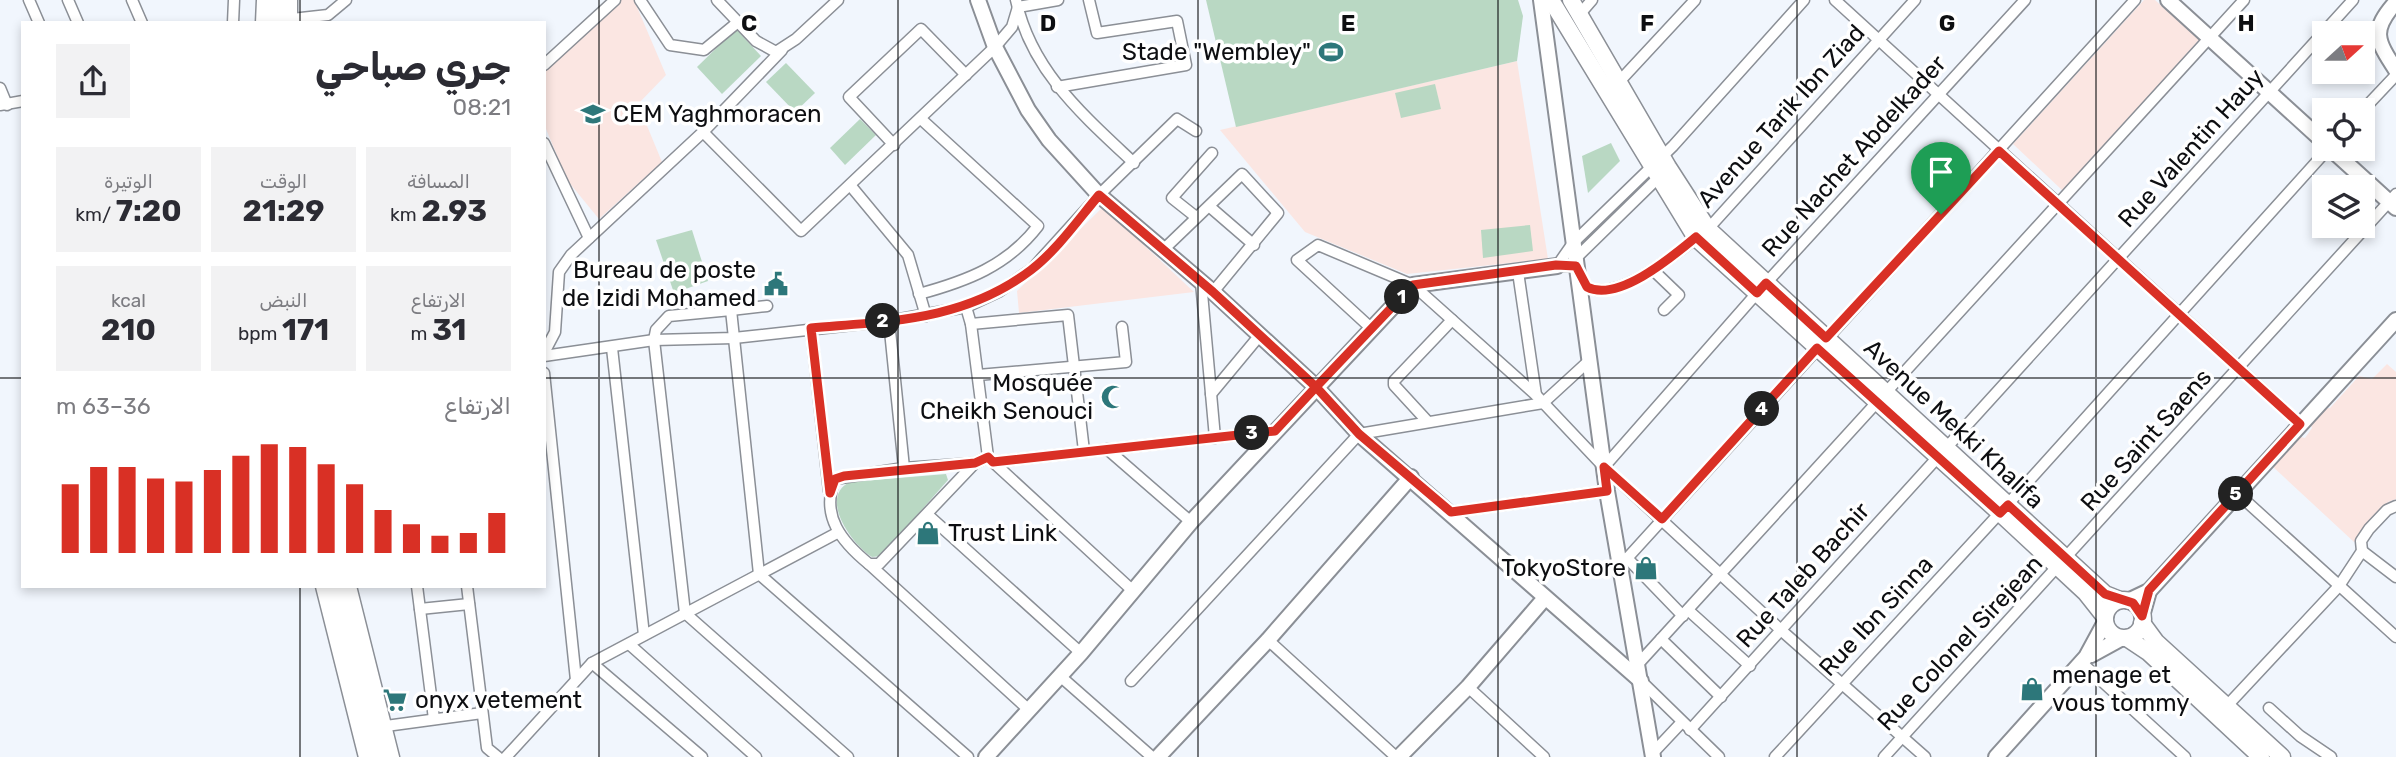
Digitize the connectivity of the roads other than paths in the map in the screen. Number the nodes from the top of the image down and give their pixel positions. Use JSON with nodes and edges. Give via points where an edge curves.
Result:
{"nodes":[{"id":1,"x":29,"y":0,"type":"edge"},
{"id":2,"x":68,"y":0,"type":"edge"},
{"id":3,"x":132,"y":0,"type":"edge"},
{"id":4,"x":234,"y":0,"type":"edge"},
{"id":5,"x":266,"y":0,"type":"edge"},
{"id":6,"x":281,"y":0,"type":"edge"},
{"id":7,"x":292,"y":0,"type":"edge"},
{"id":8,"x":346,"y":0,"type":"edge"},
{"id":9,"x":615,"y":0,"type":"edge"},
{"id":10,"x":640,"y":0,"type":"edge"},
{"id":11,"x":717,"y":0,"type":"edge"},
{"id":12,"x":838,"y":0,"type":"edge"},
{"id":13,"x":978,"y":0,"type":"edge"},
{"id":14,"x":1058,"y":0,"type":"edge"},
{"id":15,"x":1089,"y":0,"type":"edge"},
{"id":16,"x":1541,"y":0,"type":"edge"},
{"id":17,"x":1551,"y":0,"type":"edge"},
{"id":18,"x":1592,"y":0,"type":"edge"},
{"id":19,"x":1695,"y":0,"type":"edge"},
{"id":20,"x":1804,"y":0,"type":"edge"},
{"id":21,"x":1835,"y":0,"type":"edge"},
{"id":22,"x":1915,"y":0,"type":"edge"},
{"id":23,"x":2025,"y":0,"type":"edge"},
{"id":24,"x":2135,"y":0,"type":"edge"},
{"id":25,"x":2168,"y":0,"type":"edge"},
{"id":26,"x":2244,"y":0,"type":"edge"},
{"id":27,"x":2353,"y":0,"type":"edge"},
{"id":28,"x":2396,"y":2,"type":"edge"},
{"id":29,"x":1017,"y":4,"type":"edge"},
{"id":30,"x":1575,"y":7,"type":"edge"},
{"id":31,"x":332,"y":19,"type":"edge"},
{"id":32,"x":38,"y":21,"type":"edge"},
{"id":33,"x":77,"y":21,"type":"edge"},
{"id":34,"x":141,"y":21,"type":"edge"},
{"id":35,"x":233,"y":21,"type":"edge"},
{"id":36,"x":265,"y":21,"type":"edge"},
{"id":37,"x":288,"y":21,"type":"edge"},
{"id":38,"x":738,"y":22,"type":"junction"},
{"id":39,"x":2210,"y":37,"type":"junction"},
{"id":40,"x":1878,"y":40,"type":"junction"},
{"id":41,"x":995,"y":47,"type":"junction"},
{"id":42,"x":782,"y":50,"type":"junction"},
{"id":43,"x":546,"y":63,"type":"edge"},
{"id":44,"x":2396,"y":72,"type":"edge"},
{"id":45,"x":966,"y":75,"type":"junction"},
{"id":46,"x":1057,"y":87,"type":"junction"},
{"id":47,"x":0,"y":88,"type":"edge"},
{"id":48,"x":1613,"y":88,"type":"junction"},
{"id":49,"x":2270,"y":92,"type":"junction"},
{"id":50,"x":1938,"y":94,"type":"junction"},
{"id":51,"x":2373,"y":98,"type":"edge"},
{"id":52,"x":21,"y":102,"type":"edge"},
{"id":53,"x":3,"y":105,"type":"edge"},
{"id":54,"x":921,"y":119,"type":"junction"},
{"id":55,"x":1196,"y":131,"type":"dead end"},
{"id":56,"x":2312,"y":131,"type":"edge"},
{"id":57,"x":703,"y":132,"type":"junction"},
{"id":58,"x":894,"y":145,"type":"junction"},
{"id":59,"x":546,"y":147,"type":"edge"},
{"id":60,"x":1999,"y":151,"type":"junction"},
{"id":61,"x":1212,"y":153,"type":"dead end"},
{"id":62,"x":2319,"y":161,"type":"edge"},
{"id":63,"x":2345,"y":161,"type":"edge"},
{"id":64,"x":1662,"y":162,"type":"junction"},
{"id":65,"x":1135,"y":163,"type":"junction"},
{"id":66,"x":850,"y":186,"type":"junction"},
{"id":67,"x":1099,"y":195,"type":"junction"},
{"id":68,"x":2394,"y":201,"type":"edge"},
{"id":69,"x":2059,"y":205,"type":"junction"},
{"id":70,"x":1210,"y":207,"type":"junction"},
{"id":71,"x":1196,"y":217,"type":"junction"},
{"id":72,"x":1702,"y":233,"type":"junction"},
{"id":73,"x":589,"y":238,"type":"junction"},
{"id":74,"x":1573,"y":243,"type":"junction"},
{"id":75,"x":1254,"y":245,"type":"junction"},
{"id":76,"x":1164,"y":249,"type":"junction"},
{"id":77,"x":2118,"y":260,"type":"junction"},
{"id":78,"x":1576,"y":262,"type":"junction"},
{"id":79,"x":1556,"y":265,"type":"junction"},
{"id":80,"x":1653,"y":270,"type":"junction"},
{"id":81,"x":1518,"y":272,"type":"junction"},
{"id":82,"x":1201,"y":282,"type":"junction"},
{"id":83,"x":1413,"y":285,"type":"junction"},
{"id":84,"x":1761,"y":288,"type":"junction"},
{"id":85,"x":1213,"y":292,"type":"junction"},
{"id":86,"x":919,"y":294,"type":"junction"},
{"id":87,"x":767,"y":306,"type":"dead end"},
{"id":88,"x":965,"y":307,"type":"junction"},
{"id":89,"x":731,"y":310,"type":"junction"},
{"id":90,"x":1664,"y":310,"type":"dead end"},
{"id":91,"x":2178,"y":314,"type":"junction"},
{"id":92,"x":926,"y":316,"type":"junction"},
{"id":93,"x":1452,"y":320,"type":"junction"},
{"id":94,"x":2396,"y":320,"type":"edge"},
{"id":95,"x":888,"y":321,"type":"junction"},
{"id":96,"x":971,"y":324,"type":"junction"},
{"id":97,"x":1122,"y":327,"type":"dead end"},
{"id":98,"x":811,"y":328,"type":"junction"},
{"id":99,"x":1372,"y":329,"type":"junction"},
{"id":100,"x":1260,"y":335,"type":"junction"},
{"id":101,"x":734,"y":338,"type":"junction"},
{"id":102,"x":654,"y":340,"type":"junction"},
{"id":103,"x":1822,"y":343,"type":"junction"},
{"id":104,"x":612,"y":348,"type":"junction"},
{"id":105,"x":546,"y":350,"type":"edge"},
{"id":106,"x":546,"y":354,"type":"edge"},
{"id":107,"x":1591,"y":359,"type":"junction"},
{"id":108,"x":1075,"y":369,"type":"junction"},
{"id":109,"x":2239,"y":369,"type":"junction"},
{"id":110,"x":978,"y":375,"type":"junction"},
{"id":111,"x":1316,"y":387,"type":"junction"},
{"id":112,"x":546,"y":392,"type":"edge"},
{"id":113,"x":1211,"y":394,"type":"junction"},
{"id":114,"x":1882,"y":398,"type":"junction"},
{"id":115,"x":1540,"y":399,"type":"junction"},
{"id":116,"x":1428,"y":422,"type":"junction"},
{"id":117,"x":2300,"y":424,"type":"junction"},
{"id":118,"x":1275,"y":431,"type":"junction"},
{"id":119,"x":1359,"y":434,"type":"junction"},
{"id":120,"x":1215,"y":438,"type":"junction"},
{"id":121,"x":1107,"y":449,"type":"junction"},
{"id":122,"x":1084,"y":451,"type":"junction"},
{"id":123,"x":1942,"y":452,"type":"junction"},
{"id":124,"x":990,"y":460,"type":"junction"},
{"id":125,"x":975,"y":463,"type":"junction"},
{"id":126,"x":1604,"y":467,"type":"junction"},
{"id":127,"x":904,"y":468,"type":"junction"},
{"id":128,"x":1411,"y":477,"type":"junction"},
{"id":129,"x":1607,"y":491,"type":"junction"},
{"id":130,"x":830,"y":493,"type":"junction"},
{"id":131,"x":2237,"y":493,"type":"junction"},
{"id":132,"x":2396,"y":506,"type":"edge"},
{"id":133,"x":2004,"y":509,"type":"junction"},
{"id":134,"x":1451,"y":512,"type":"junction"},
{"id":135,"x":928,"y":515,"type":"junction"},
{"id":136,"x":1662,"y":519,"type":"junction"},
{"id":137,"x":1191,"y":522,"type":"junction"},
{"id":138,"x":837,"y":533,"type":"junction"},
{"id":139,"x":2362,"y":551,"type":"junction"},
{"id":140,"x":1624,"y":561,"type":"junction"},
{"id":141,"x":2062,"y":563,"type":"junction"},
{"id":142,"x":869,"y":564,"type":"junction"},
{"id":143,"x":759,"y":574,"type":"junction"},
{"id":144,"x":1722,"y":574,"type":"junction"},
{"id":145,"x":2396,"y":577,"type":"edge"},
{"id":146,"x":2339,"y":586,"type":"junction"},
{"id":147,"x":326,"y":588,"type":"edge"},
{"id":148,"x":342,"y":588,"type":"edge"},
{"id":149,"x":352,"y":588,"type":"edge"},
{"id":150,"x":417,"y":588,"type":"edge"},
{"id":151,"x":467,"y":588,"type":"edge"},
{"id":152,"x":1132,"y":590,"type":"junction"},
{"id":153,"x":2149,"y":590,"type":"junction"},
{"id":154,"x":1545,"y":599,"type":"junction"},
{"id":155,"x":2124,"y":601,"type":"junction"},
{"id":156,"x":469,"y":604,"type":"junction"},
{"id":157,"x":420,"y":609,"type":"junction"},
{"id":158,"x":1685,"y":613,"type":"junction"},
{"id":159,"x":685,"y":614,"type":"junction"},
{"id":160,"x":2105,"y":620,"type":"junction"},
{"id":161,"x":2142,"y":620,"type":"junction"},
{"id":162,"x":1782,"y":631,"type":"junction"},
{"id":163,"x":645,"y":635,"type":"junction"},
{"id":164,"x":2396,"y":637,"type":"edge"},
{"id":165,"x":2124,"y":638,"type":"junction"},
{"id":166,"x":1661,"y":639,"type":"junction"},
{"id":167,"x":1268,"y":640,"type":"junction"},
{"id":168,"x":629,"y":644,"type":"junction"},
{"id":169,"x":1081,"y":653,"type":"junction"},
{"id":170,"x":2084,"y":660,"type":"junction"},
{"id":171,"x":592,"y":663,"type":"junction"},
{"id":172,"x":1639,"y":663,"type":"junction"},
{"id":173,"x":1750,"y":666,"type":"junction"},
{"id":174,"x":1060,"y":676,"type":"junction"},
{"id":175,"x":576,"y":681,"type":"junction"},
{"id":176,"x":1131,"y":681,"type":"dead end"},
{"id":177,"x":1641,"y":681,"type":"junction"},
{"id":178,"x":1843,"y":683,"type":"junction"},
{"id":179,"x":1468,"y":687,"type":"junction"},
{"id":180,"x":1721,"y":697,"type":"junction"},
{"id":181,"x":2269,"y":708,"type":"dead end"},
{"id":182,"x":1029,"y":710,"type":"junction"},
{"id":183,"x":2222,"y":712,"type":"junction"},
{"id":184,"x":482,"y":713,"type":"junction"},
{"id":185,"x":434,"y":719,"type":"junction"},
{"id":186,"x":1682,"y":722,"type":"junction"},
{"id":187,"x":386,"y":726,"type":"junction"},
{"id":188,"x":1690,"y":730,"type":"junction"},
{"id":189,"x":1902,"y":736,"type":"junction"},
{"id":190,"x":1652,"y":756,"type":"edge"},
{"id":191,"x":368,"y":757,"type":"edge"},
{"id":192,"x":384,"y":757,"type":"edge"},
{"id":193,"x":394,"y":757,"type":"edge"},
{"id":194,"x":498,"y":757,"type":"edge"},
{"id":195,"x":506,"y":757,"type":"edge"},
{"id":196,"x":702,"y":757,"type":"edge"},
{"id":197,"x":756,"y":757,"type":"edge"},
{"id":198,"x":848,"y":757,"type":"edge"},
{"id":199,"x":968,"y":757,"type":"edge"},
{"id":200,"x":986,"y":757,"type":"edge"},
{"id":201,"x":1152,"y":757,"type":"edge"},
{"id":202,"x":1158,"y":757,"type":"edge"},
{"id":203,"x":1398,"y":757,"type":"edge"},
{"id":204,"x":1544,"y":757,"type":"edge"},
{"id":205,"x":1719,"y":757,"type":"edge"},
{"id":206,"x":1775,"y":757,"type":"edge"},
{"id":207,"x":1884,"y":757,"type":"edge"},
{"id":208,"x":1925,"y":757,"type":"edge"},
{"id":209,"x":1996,"y":757,"type":"edge"},
{"id":210,"x":2185,"y":757,"type":"edge"},
{"id":211,"x":2261,"y":757,"type":"edge"},
{"id":212,"x":2282,"y":757,"type":"edge"},
{"id":213,"x":2331,"y":757,"type":"edge"}],
"edges":[{"from":1,"to":32,"type":"street"},
{"from":2,"to":33,"type":"street"},
{"from":3,"to":34,"type":"street"},
{"from":4,"to":35,"type":"street"},
{"from":5,"to":36,"type":"highway"},
{"from":6,"to":37,"type":"highway"},
{"from":7,"to":37,"type":"street"},
{"from":8,"to":31,"type":"street"},
{"from":9,"to":43,"type":"street"},
{"from":10,"to":38,"type":"street","via":[[670,45],[704,50]]},
{"from":11,"to":38,"type":"street"},
{"from":12,"to":42,"type":"street"},
{"from":13,"to":41,"type":"street"},
{"from":14,"to":29,"type":"street"},
{"from":15,"to":46,"type":"street","via":[[1097,33],[1177,21],[1185,65]]},
{"from":16,"to":74,"type":"street"},
{"from":17,"to":48,"type":"main road","name":"Avenue Mekki Khalifa"},
{"from":18,"to":30,"type":"street"},
{"from":19,"to":48,"type":"street"},
{"from":20,"to":64,"type":"street"},
{"from":21,"to":40,"type":"street"},
{"from":22,"to":40,"type":"street","name":"Avenue Tarik Ibn Ziad"},
{"from":23,"to":50,"type":"street","name":"Rue Nachet Abdelkader"},
{"from":24,"to":60,"type":"street"},
{"from":25,"to":39,"type":"street"},
{"from":26,"to":39,"type":"street"},
{"from":27,"to":49,"type":"street","name":"Rue Valentin Hauy"},
{"from":28,"to":44,"type":"street","via":[[2378,31]]},
{"from":29,"to":41,"type":"street","via":[[1012,27]]},
{"from":29,"to":46,"type":"street"},
{"from":30,"to":48,"type":"main road","name":"Avenue Mekki Khalifa"},
{"from":31,"to":37,"type":"street"},
{"from":38,"to":42,"type":"street","via":[[756,41]]},
{"from":39,"to":49,"type":"street"},
{"from":39,"to":69,"type":"street"},
{"from":40,"to":50,"type":"street"},
{"from":40,"to":72,"type":"street","name":"Avenue Tarik Ibn Ziad"},
{"from":41,"to":45,"type":"street"},
{"from":41,"to":67,"type":"street","via":[[1049,140]]},
{"from":42,"to":57,"type":"street"},
{"from":44,"to":51,"type":"street"},
{"from":45,"to":54,"type":"street"},
{"from":45,"to":58,"type":"street","via":[[921,29],[849,97]]},
{"from":46,"to":65,"type":"street"},
{"from":47,"to":53,"type":"street"},
{"from":48,"to":64,"type":"main road","name":"Avenue Mekki Khalifa"},
{"from":49,"to":56,"type":"street"},
{"from":49,"to":77,"type":"street","name":"Rue Valentin Hauy"},
{"from":50,"to":60,"type":"street"},
{"from":50,"to":84,"type":"street","name":"Rue Nachet Abdelkader"},
{"from":52,"to":53,"type":"street"},
{"from":54,"to":58,"type":"street"},
{"from":54,"to":86,"type":"street","via":[[1038,226],[1023,245],[983,273]]},
{"from":55,"to":65,"type":"street","via":[[1177,119]]},
{"from":57,"to":66,"type":"street","via":[[801,231]]},
{"from":57,"to":73,"type":"street"},
{"from":58,"to":66,"type":"street"},
{"from":59,"to":73,"type":"street"},
{"from":60,"to":69,"type":"street"},
{"from":60,"to":103,"type":"street"},
{"from":61,"to":71,"type":"street","via":[[1172,198]]},
{"from":62,"to":91,"type":"street","name":"Rue Ibn Sinna"},
{"from":63,"to":68,"type":"street"},
{"from":64,"to":72,"type":"main road","name":"Avenue Mekki Khalifa"},
{"from":64,"to":74,"type":"street"},
{"from":64,"to":78,"type":"street"},
{"from":65,"to":67,"type":"street"},
{"from":66,"to":86,"type":"street","via":[[908,255]]},
{"from":67,"to":76,"type":"street"},
{"from":67,"to":88,"type":"street","via":[[1032,269]]},
{"from":68,"to":109,"type":"street","name":"Rue Saint Saens"},
{"from":69,"to":77,"type":"street"},
{"from":69,"to":114,"type":"street"},
{"from":70,"to":71,"type":"street"},
{"from":70,"to":75,"type":"street"},
{"from":70,"to":75,"type":"street","via":[[1242,174],[1278,214]]},
{"from":71,"to":76,"type":"street"},
{"from":72,"to":80,"type":"street","name":"Avenue Tarik Ibn Ziad"},
{"from":72,"to":84,"type":"main road","name":"Avenue Mekki Khalifa"},
{"from":73,"to":105,"type":"street","via":[[559,272],[555,332]]},
{"from":74,"to":78,"type":"street"},
{"from":74,"to":79,"type":"street"},
{"from":75,"to":85,"type":"street"},
{"from":76,"to":82,"type":"street"},
{"from":77,"to":91,"type":"street"},
{"from":77,"to":123,"type":"street","name":"Rue Valentin Hauy"},
{"from":78,"to":79,"type":"street"},
{"from":78,"to":80,"type":"street","name":"Avenue Tarik Ibn Ziad","via":[[1587,287],[1594,291],[1628,283]]},
{"from":78,"to":107,"type":"street"},
{"from":79,"to":81,"type":"street"},
{"from":80,"to":90,"type":"street","via":[[1679,295]]},
{"from":81,"to":83,"type":"street"},
{"from":81,"to":115,"type":"street"},
{"from":82,"to":85,"type":"street"},
{"from":82,"to":113,"type":"street"},
{"from":83,"to":93,"type":"street"},
{"from":83,"to":99,"type":"street"},
{"from":83,"to":99,"type":"street","via":[[1318,245],[1297,260]]},
{"from":84,"to":103,"type":"main road","name":"Avenue Mekki Khalifa"},
{"from":84,"to":126,"type":"street","name":"Rue Nachet Abdelkader"},
{"from":85,"to":100,"type":"street"},
{"from":86,"to":92,"type":"street"},
{"from":87,"to":89,"type":"street"},
{"from":88,"to":92,"type":"street"},
{"from":88,"to":96,"type":"street"},
{"from":89,"to":101,"type":"street"},
{"from":89,"to":102,"type":"street","via":[[669,316],[656,330]]},
{"from":91,"to":109,"type":"street"},
{"from":91,"to":133,"type":"street","name":"Rue Ibn Sinna"},
{"from":92,"to":95,"type":"street"},
{"from":93,"to":115,"type":"street"},
{"from":93,"to":116,"type":"street","via":[[1394,381]]},
{"from":94,"to":117,"type":"street"},
{"from":95,"to":98,"type":"street"},
{"from":95,"to":127,"type":"street"},
{"from":96,"to":108,"type":"street","via":[[1068,315]]},
{"from":96,"to":110,"type":"street"},
{"from":97,"to":108,"type":"street","via":[[1126,362]]},
{"from":98,"to":101,"type":"street"},
{"from":98,"to":130,"type":"street"},
{"from":99,"to":111,"type":"street"},
{"from":100,"to":111,"type":"street"},
{"from":100,"to":113,"type":"street"},
{"from":101,"to":102,"type":"street"},
{"from":101,"to":143,"type":"street"},
{"from":102,"to":104,"type":"street"},
{"from":102,"to":159,"type":"street"},
{"from":103,"to":114,"type":"main road","name":"Avenue Mekki Khalifa"},
{"from":103,"to":136,"type":"street"},
{"from":104,"to":106,"type":"street"},
{"from":104,"to":163,"type":"street"},
{"from":107,"to":115,"type":"street"},
{"from":107,"to":126,"type":"street"},
{"from":108,"to":110,"type":"street"},
{"from":108,"to":122,"type":"street"},
{"from":109,"to":117,"type":"street"},
{"from":109,"to":141,"type":"street","name":"Rue Saint Saens"},
{"from":110,"to":124,"type":"street"},
{"from":111,"to":118,"type":"street"},
{"from":111,"to":119,"type":"street"},
{"from":112,"to":175,"type":"street"},
{"from":113,"to":120,"type":"street"},
{"from":114,"to":123,"type":"main road","name":"Avenue Mekki Khalifa"},
{"from":114,"to":144,"type":"street"},
{"from":115,"to":116,"type":"street"},
{"from":115,"to":126,"type":"street"},
{"from":116,"to":119,"type":"street"},
{"from":117,"to":131,"type":"street"},
{"from":118,"to":120,"type":"street"},
{"from":118,"to":137,"type":"street"},
{"from":119,"to":128,"type":"street"},
{"from":119,"to":176,"type":"street"},
{"from":120,"to":121,"type":"street"},
{"from":121,"to":122,"type":"street"},
{"from":121,"to":137,"type":"street"},
{"from":122,"to":124,"type":"street"},
{"from":123,"to":133,"type":"main road","name":"Avenue Mekki Khalifa"},
{"from":123,"to":162,"type":"street","name":"Rue Taleb Bachir"},
{"from":124,"to":125,"type":"street"},
{"from":124,"to":152,"type":"street"},
{"from":125,"to":127,"type":"street"},
{"from":125,"to":135,"type":"street"},
{"from":126,"to":129,"type":"street"},
{"from":126,"to":136,"type":"street"},
{"from":127,"to":130,"type":"street","via":[[835,479]]},
{"from":128,"to":134,"type":"street"},
{"from":128,"to":167,"type":"street"},
{"from":129,"to":134,"type":"street"},
{"from":129,"to":140,"type":"street"},
{"from":130,"to":138,"type":"street"},
{"from":131,"to":146,"type":"street"},
{"from":131,"to":153,"type":"street"},
{"from":132,"to":139,"type":"street","via":[[2369,529],[2361,541]]},
{"from":133,"to":141,"type":"main road","name":"Avenue Mekki Khalifa"},
{"from":133,"to":178,"type":"street","name":"Rue Ibn Sinna"},
{"from":134,"to":154,"type":"street"},
{"from":135,"to":142,"type":"street","via":[[888,558]]},
{"from":135,"to":169,"type":"street"},
{"from":136,"to":140,"type":"street"},
{"from":136,"to":144,"type":"street"},
{"from":137,"to":152,"type":"street"},
{"from":138,"to":142,"type":"street"},
{"from":138,"to":143,"type":"street"},
{"from":139,"to":145,"type":"street"},
{"from":139,"to":146,"type":"street"},
{"from":140,"to":158,"type":"street"},
{"from":140,"to":172,"type":"street"},
{"from":141,"to":155,"type":"main road","name":"Avenue Mekki Khalifa","via":[[2105,594]]},
{"from":141,"to":160,"type":"main road","name":"Avenue Mekki Khalifa"},
{"from":141,"to":189,"type":"street","name":"Rue Colonel Sirejean"},
{"from":142,"to":182,"type":"street"},
{"from":143,"to":159,"type":"street"},
{"from":143,"to":199,"type":"street"},
{"from":144,"to":158,"type":"street"},
{"from":144,"to":162,"type":"street"},
{"from":146,"to":164,"type":"street"},
{"from":146,"to":183,"type":"street"},
{"from":147,"to":191,"type":"highway"},
{"from":148,"to":192,"type":"highway"},
{"from":149,"to":187,"type":"street"},
{"from":150,"to":157,"type":"street"},
{"from":151,"to":156,"type":"street"},
{"from":152,"to":169,"type":"street"},
{"from":153,"to":155,"type":"street"},
{"from":153,"to":161,"type":"street"},
{"from":154,"to":177,"type":"street"},
{"from":154,"to":179,"type":"street"},
{"from":155,"to":160,"type":"main road","via":[[2108,608]]},
{"from":155,"to":161,"type":"main road","via":[[2137,606]]},
{"from":156,"to":157,"type":"street"},
{"from":156,"to":184,"type":"street"},
{"from":157,"to":185,"type":"street"},
{"from":158,"to":166,"type":"street"},
{"from":158,"to":173,"type":"street"},
{"from":159,"to":163,"type":"street"},
{"from":159,"to":198,"type":"street"},
{"from":160,"to":165,"type":"main road","via":[[2112,635]]},
{"from":160,"to":170,"type":"street"},
{"from":161,"to":165,"type":"main road","via":[[2135,635]]},
{"from":161,"to":183,"type":"main road","via":[[2156,642]]},
{"from":162,"to":173,"type":"street","name":"Rue Taleb Bachir"},
{"from":162,"to":178,"type":"street"},
{"from":163,"to":168,"type":"street"},
{"from":165,"to":170,"type":"street"},
{"from":165,"to":183,"type":"main road"},
{"from":166,"to":172,"type":"street"},
{"from":166,"to":180,"type":"street"},
{"from":167,"to":202,"type":"street"},
{"from":167,"to":203,"type":"street"},
{"from":168,"to":171,"type":"street"},
{"from":168,"to":197,"type":"street"},
{"from":169,"to":174,"type":"street"},
{"from":170,"to":209,"type":"street"},
{"from":170,"to":210,"type":"street"},
{"from":171,"to":175,"type":"street"},
{"from":171,"to":196,"type":"street"},
{"from":172,"to":177,"type":"street"},
{"from":173,"to":180,"type":"street","name":"Rue Taleb Bachir"},
{"from":174,"to":182,"type":"street"},
{"from":174,"to":201,"type":"street"},
{"from":175,"to":195,"type":"street"},
{"from":177,"to":186,"type":"street"},
{"from":177,"to":190,"type":"street"},
{"from":178,"to":189,"type":"street"},
{"from":178,"to":206,"type":"street","name":"Rue Ibn Sinna"},
{"from":179,"to":203,"type":"street"},
{"from":179,"to":204,"type":"street"},
{"from":180,"to":188,"type":"street","name":"Rue Taleb Bachir"},
{"from":181,"to":213,"type":"street"},
{"from":182,"to":200,"type":"street"},
{"from":183,"to":211,"type":"main road"},
{"from":183,"to":212,"type":"main road"},
{"from":184,"to":185,"type":"street"},
{"from":184,"to":194,"type":"street","via":[[487,747]]},
{"from":185,"to":187,"type":"street"},
{"from":186,"to":188,"type":"street"},
{"from":186,"to":190,"type":"street"},
{"from":187,"to":193,"type":"street"},
{"from":188,"to":205,"type":"street"},
{"from":189,"to":207,"type":"street","name":"Rue Colonel Sirejean"},
{"from":189,"to":208,"type":"street"}]}
